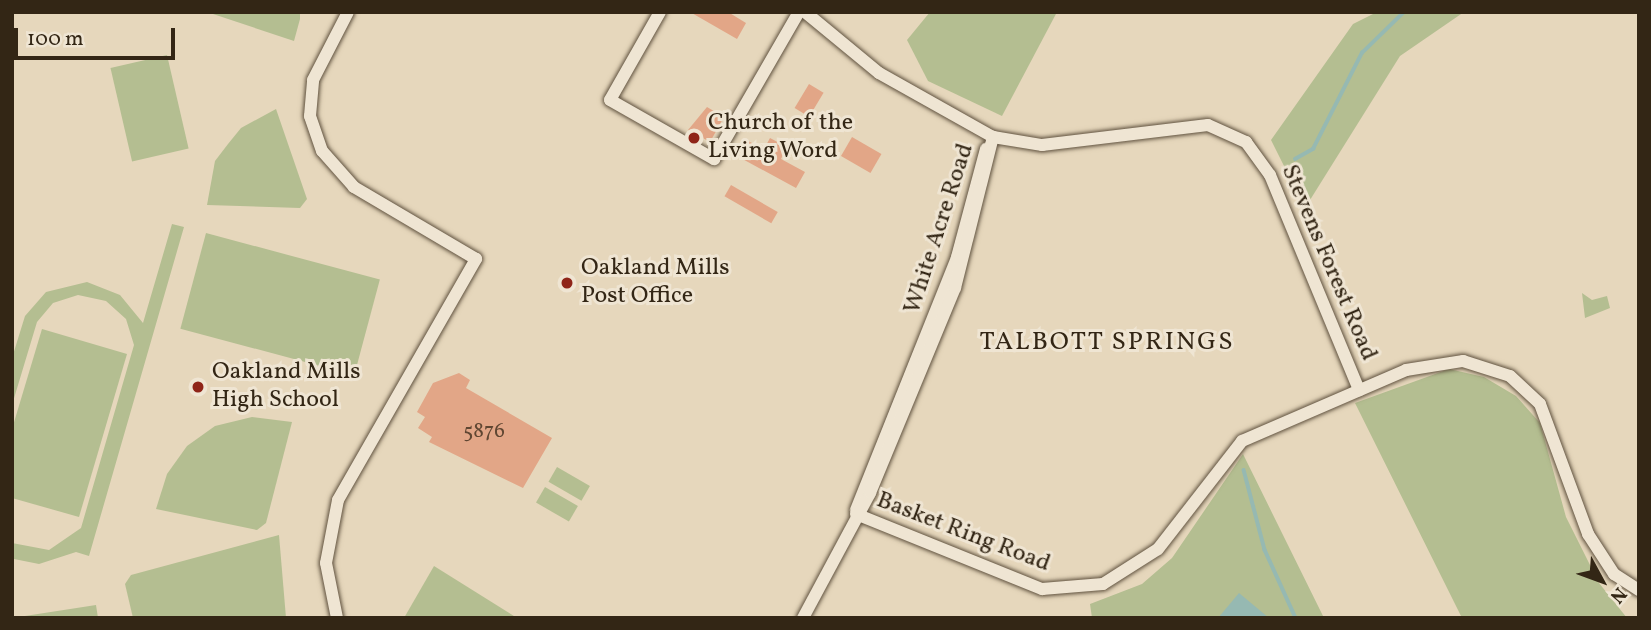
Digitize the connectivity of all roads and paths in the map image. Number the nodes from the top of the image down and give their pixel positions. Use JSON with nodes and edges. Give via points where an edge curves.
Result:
{"nodes":[{"id":1,"x":348,"y":12,"type":"edge"},
{"id":2,"x":660,"y":12,"type":"edge"},
{"id":3,"x":799,"y":12,"type":"edge"},
{"id":4,"x":805,"y":12,"type":"edge"},
{"id":5,"x":993,"y":137,"type":"junction"},
{"id":6,"x":1359,"y":390,"type":"junction"},
{"id":7,"x":856,"y":513,"type":"junction"},
{"id":8,"x":1639,"y":590,"type":"edge"},
{"id":9,"x":337,"y":618,"type":"edge"},
{"id":10,"x":803,"y":618,"type":"edge"}],
"edges":[{"from":1,"to":9,"type":"street","via":[[310,97],[322,152],[354,187],[476,259],[338,500],[326,564]]},
{"from":2,"to":3,"type":"street","via":[[610,100],[714,159]]},
{"from":4,"to":5,"type":"street","name":"Stevens Forest Road","via":[[879,73]]},
{"from":5,"to":6,"type":"street","name":"Stevens Forest Road","via":[[1042,145],[1201,125],[1246,142],[1270,175]]},
{"from":5,"to":7,"type":"street","name":"White Acre Road","via":[[950,276],[860,488]]},
{"from":6,"to":7,"type":"street","name":"Basket Ring Road","via":[[1242,441],[1158,549],[1103,584],[1042,589]]},
{"from":6,"to":8,"type":"street","name":"Stevens Forest Road","via":[[1446,361],[1510,376],[1550,419],[1578,514],[1601,557]]},
{"from":7,"to":10,"type":"street","name":"White Acre Road"}]}
